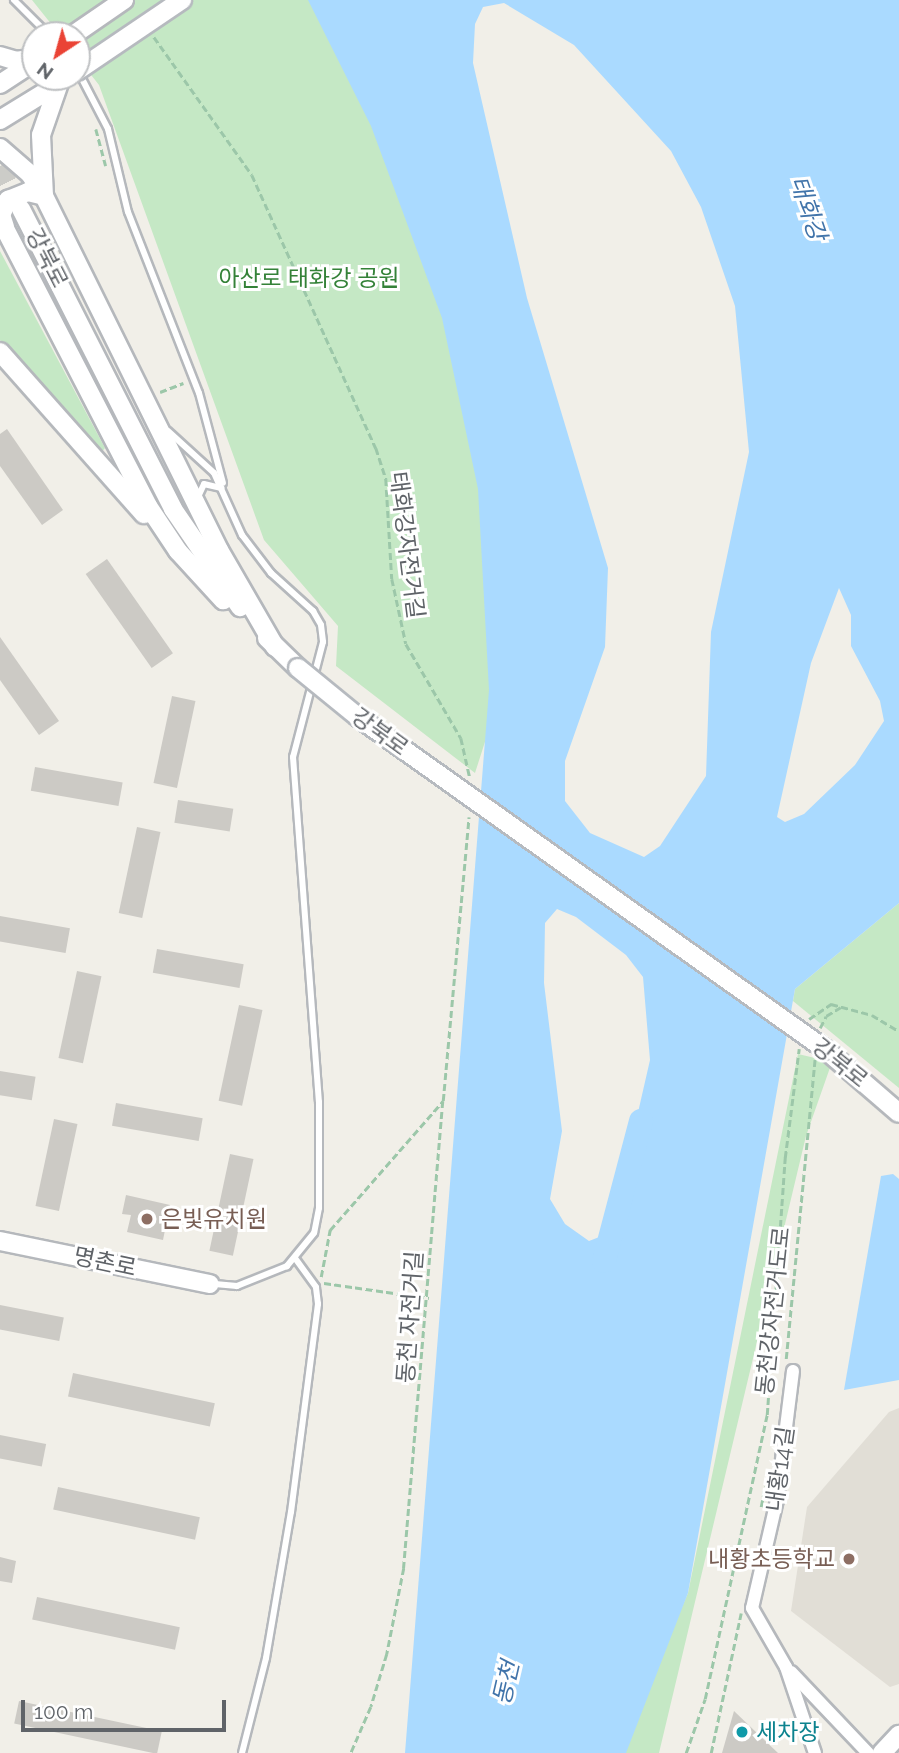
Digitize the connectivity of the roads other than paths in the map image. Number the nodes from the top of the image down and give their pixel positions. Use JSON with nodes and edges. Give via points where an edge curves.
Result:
{"nodes":[{"id":1,"x":14,"y":0,"type":"edge"},
{"id":2,"x":124,"y":0,"type":"edge"},
{"id":3,"x":183,"y":0,"type":"edge"},
{"id":4,"x":35,"y":21,"type":"edge"},
{"id":5,"x":91,"y":23,"type":"edge"},
{"id":6,"x":0,"y":56,"type":"edge"},
{"id":7,"x":21,"y":61,"type":"edge"},
{"id":8,"x":91,"y":61,"type":"edge"},
{"id":9,"x":21,"y":70,"type":"edge"},
{"id":10,"x":0,"y":84,"type":"edge"},
{"id":11,"x":46,"y":91,"type":"edge"},
{"id":12,"x":59,"y":91,"type":"edge"},
{"id":13,"x":88,"y":91,"type":"edge"},
{"id":14,"x":0,"y":120,"type":"edge"},
{"id":15,"x":0,"y":148,"type":"edge"},
{"id":16,"x":44,"y":195,"type":"junction"},
{"id":17,"x":21,"y":208,"type":"tunnel mouth"},
{"id":18,"x":3,"y":223,"type":"edge"},
{"id":19,"x":0,"y":352,"type":"edge"},
{"id":20,"x":146,"y":400,"type":"junction"},
{"id":21,"x":224,"y":489,"type":"junction"},
{"id":22,"x":198,"y":510,"type":"junction"},
{"id":23,"x":178,"y":551,"type":"junction"},
{"id":24,"x":275,"y":647,"type":"junction"},
{"id":25,"x":899,"y":1113,"type":"edge"},
{"id":26,"x":0,"y":1241,"type":"edge"},
{"id":27,"x":296,"y":1259,"type":"junction"},
{"id":28,"x":210,"y":1284,"type":"joint"},
{"id":29,"x":789,"y":1371,"type":"road end"},
{"id":30,"x":786,"y":1667,"type":"junction"},
{"id":31,"x":899,"y":1735,"type":"edge"},
{"id":32,"x":242,"y":1753,"type":"edge"},
{"id":33,"x":815,"y":1753,"type":"edge"},
{"id":34,"x":868,"y":1753,"type":"edge"},
{"id":35,"x":882,"y":1753,"type":"edge"}],
"edges":[{"from":1,"to":4,"type":"lane"},
{"from":2,"to":5,"type":"main road"},
{"from":3,"to":8,"type":"main road","bridge":true},
{"from":6,"to":7,"type":"main road"},
{"from":9,"to":10,"type":"main road"},
{"from":11,"to":14,"type":"main road"},
{"from":12,"to":16,"type":"main road","via":[[41,135]]},
{"from":13,"to":21,"type":"lane","via":[[108,130],[128,212],[213,434]]},
{"from":15,"to":16,"type":"main road","via":[[30,174]]},
{"from":16,"to":18,"type":"main road","via":[[28,192],[8,200],[1,215]]},
{"from":16,"to":20,"type":"main road"},
{"from":17,"to":24,"type":"main road","name":"강북로","via":[[179,518],[226,590]]},
{"from":18,"to":23,"type":"main road","via":[[136,485]]},
{"from":19,"to":23,"type":"main road"},
{"from":20,"to":21,"type":"lane","via":[[175,440],[214,473]]},
{"from":20,"to":22,"type":"main road"},
{"from":21,"to":22,"type":"lane","via":[[204,484]]},
{"from":21,"to":27,"type":"lane","via":[[253,551],[313,611],[323,642],[293,757],[319,1102],[319,1208],[314,1233]]},
{"from":22,"to":24,"type":"main road"},
{"from":23,"to":24,"type":"main road"},
{"from":24,"to":25,"type":"main road","name":"강북로","bridge":true,"via":[[358,717]]},
{"from":26,"to":28,"type":"main road","name":"명촌로"},
{"from":27,"to":28,"type":"lane","via":[[264,1278],[237,1286]]},
{"from":27,"to":32,"type":"lane","via":[[318,1285],[318,1304],[293,1500],[266,1658]]},
{"from":29,"to":30,"type":"street","name":"내황14길","via":[[777,1500],[748,1606]]},
{"from":30,"to":33,"type":"street"},
{"from":30,"to":34,"type":"street"},
{"from":31,"to":35,"type":"main road"}]}
